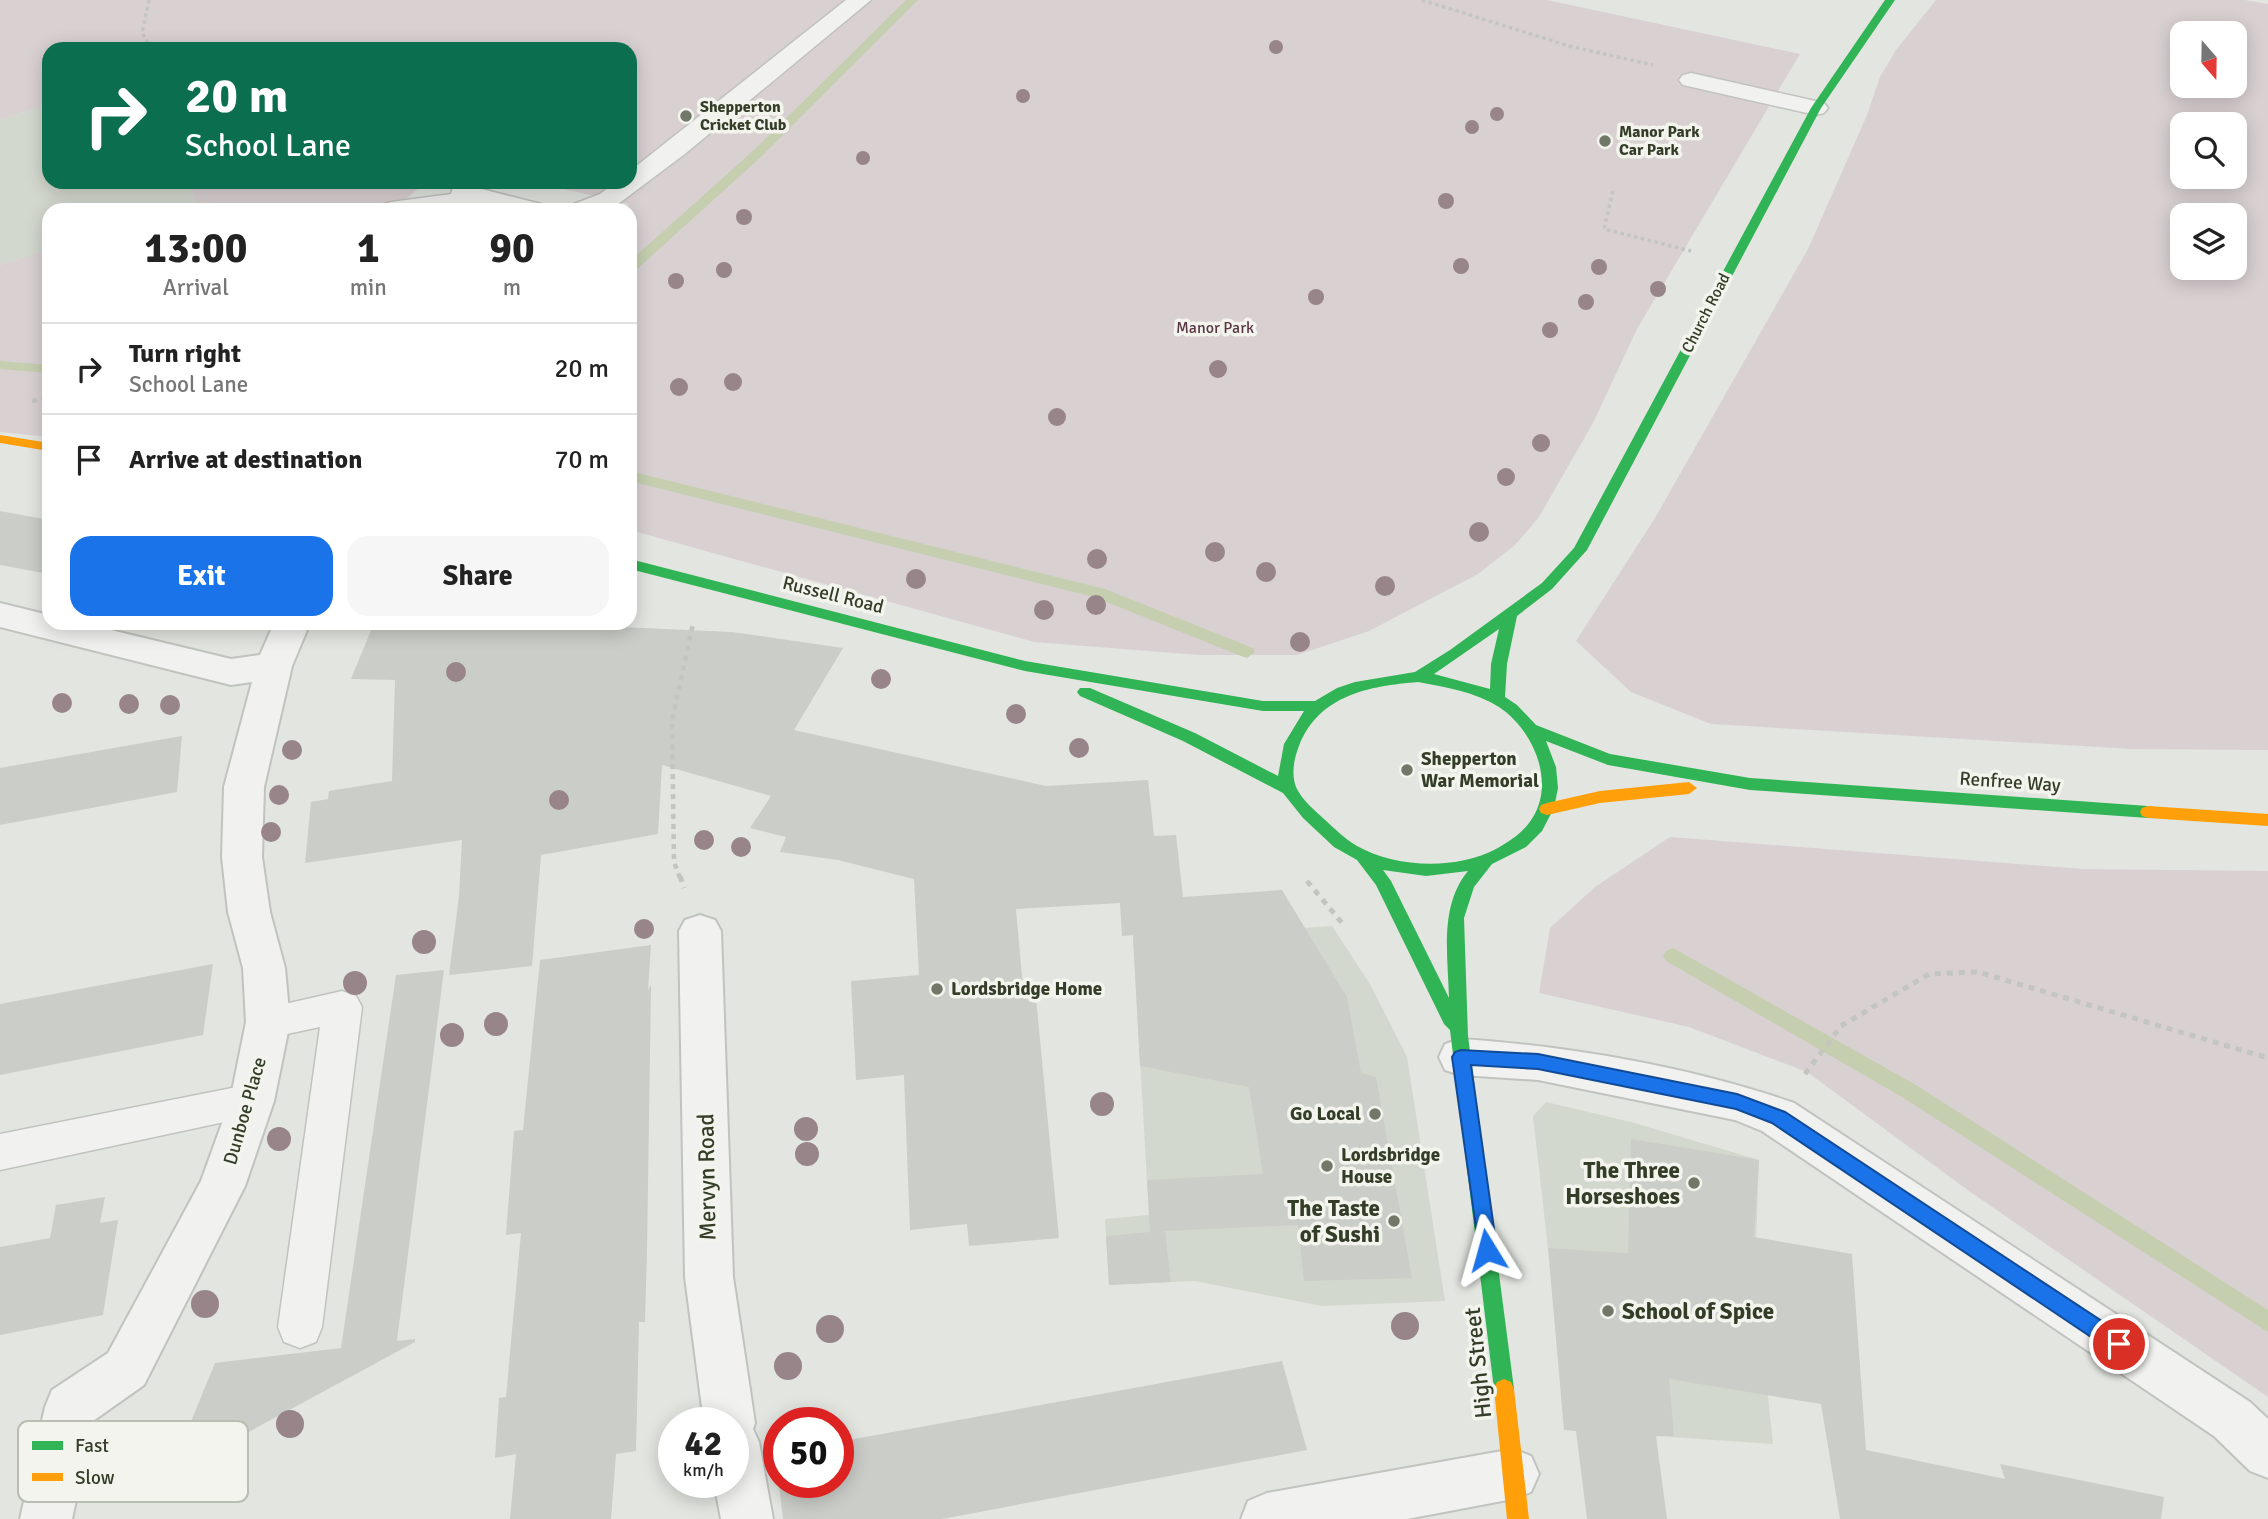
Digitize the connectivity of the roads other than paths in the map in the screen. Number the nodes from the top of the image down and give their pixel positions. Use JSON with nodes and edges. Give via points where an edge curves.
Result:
{"nodes":[{"id":1,"x":860,"y":0,"type":"edge"},
{"id":2,"x":1890,"y":0,"type":"edge"},
{"id":3,"x":1691,"y":80,"type":"dead end"},
{"id":4,"x":1816,"y":108,"type":"junction"},
{"id":5,"x":637,"y":178,"type":"edge"},
{"id":6,"x":453,"y":189,"type":"edge"},
{"id":7,"x":622,"y":189,"type":"edge"},
{"id":8,"x":483,"y":197,"type":"junction"},
{"id":9,"x":441,"y":203,"type":"edge"},
{"id":10,"x":507,"y":203,"type":"edge"},
{"id":11,"x":598,"y":203,"type":"edge"},
{"id":12,"x":0,"y":439,"type":"edge"},
{"id":13,"x":42,"y":446,"type":"edge"},
{"id":14,"x":637,"y":566,"type":"edge"},
{"id":15,"x":1510,"y":613,"type":"junction"},
{"id":16,"x":0,"y":615,"type":"edge"},
{"id":17,"x":42,"y":625,"type":"edge"},
{"id":18,"x":61,"y":630,"type":"edge"},
{"id":19,"x":289,"y":630,"type":"edge"},
{"id":20,"x":274,"y":666,"type":"junction"},
{"id":21,"x":1026,"y":666,"type":"junction"},
{"id":22,"x":1418,"y":677,"type":"junction"},
{"id":23,"x":1497,"y":700,"type":"junction"},
{"id":24,"x":1314,"y":706,"type":"junction"},
{"id":25,"x":1531,"y":729,"type":"junction"},
{"id":26,"x":1750,"y":784,"type":"junction"},
{"id":27,"x":1289,"y":789,"type":"junction"},
{"id":28,"x":1547,"y":809,"type":"junction"},
{"id":29,"x":2268,"y":820,"type":"edge"},
{"id":30,"x":1363,"y":857,"type":"junction"},
{"id":31,"x":1486,"y":860,"type":"junction"},
{"id":32,"x":701,"y":931,"type":"road end"},
{"id":33,"x":268,"y":1022,"type":"junction"},
{"id":34,"x":1460,"y":1047,"type":"junction"},
{"id":35,"x":252,"y":1101,"type":"junction"},
{"id":36,"x":0,"y":1152,"type":"edge"},
{"id":37,"x":300,"y":1327,"type":"dead end"},
{"id":38,"x":728,"y":1407,"type":"edge"},
{"id":39,"x":67,"y":1421,"type":"edge"},
{"id":40,"x":2267,"y":1452,"type":"edge"},
{"id":41,"x":1515,"y":1496,"type":"edge"},
{"id":42,"x":1267,"y":1519,"type":"edge"}],
"edges":[{"from":1,"to":5,"type":"lane"},
{"from":2,"to":4,"type":"main road","name":"Church Road"},
{"from":3,"to":4,"type":"lane"},
{"from":4,"to":15,"type":"main road","name":"Church Road","via":[[1580,550],[1547,586]]},
{"from":6,"to":8,"type":"lane"},
{"from":7,"to":11,"type":"lane"},
{"from":8,"to":9,"type":"lane"},
{"from":8,"to":10,"type":"lane"},
{"from":12,"to":13,"type":"main road"},
{"from":14,"to":21,"type":"main road","name":"Russell Road"},
{"from":15,"to":22,"type":"main road","name":"Church Road"},
{"from":15,"to":23,"type":"main road"},
{"from":16,"to":17,"type":"street"},
{"from":18,"to":20,"type":"street","via":[[230,672]]},
{"from":19,"to":20,"type":"street","name":"Dunboe Place"},
{"from":20,"to":33,"type":"street","name":"Dunboe Place","via":[[244,787],[242,846],[249,912],[264,968]]},
{"from":21,"to":24,"type":"main road","name":"Russell Road","via":[[1264,706]]},
{"from":21,"to":27,"type":"main road","name":"Russell Road","via":[[1189,737]]},
{"from":22,"to":23,"type":"main road","via":[[1454,683]]},
{"from":22,"to":24,"type":"main road","via":[[1382,678],[1348,687]]},
{"from":23,"to":25,"type":"main road"},
{"from":24,"to":27,"type":"main road","via":[[1294,730],[1286,764]]},
{"from":25,"to":26,"type":"main road","name":"Renfree Way","via":[[1608,759]]},
{"from":25,"to":28,"type":"main road","via":[[1547,755],[1553,782]]},
{"from":26,"to":28,"type":"main road","name":"Renfree Way","via":[[1615,793]]},
{"from":26,"to":29,"type":"main road","name":"Renfree Way"},
{"from":27,"to":30,"type":"main road","via":[[1332,836]]},
{"from":28,"to":31,"type":"main road","via":[[1534,830]]},
{"from":30,"to":31,"type":"main road","via":[[1398,866],[1443,868]]},
{"from":30,"to":34,"type":"main road","name":"High Street","via":[[1383,881]]},
{"from":31,"to":34,"type":"main road","name":"High Street","via":[[1466,885],[1456,918]]},
{"from":32,"to":38,"type":"street","name":"Mervyn Road","via":[[709,1277]]},
{"from":33,"to":35,"type":"street","name":"Dunboe Place"},
{"from":33,"to":37,"type":"lane","via":[[342,1007]]},
{"from":34,"to":40,"type":"street","via":[[1737,1101],[1779,1118],[2232,1419]]},
{"from":34,"to":41,"type":"main road","name":"High Street","via":[[1499,1332]]},
{"from":35,"to":36,"type":"lane"},
{"from":35,"to":39,"type":"street","name":"Dunboe Place","via":[[222,1186],[126,1369],[70,1407]]},
{"from":41,"to":42,"type":"street"}]}
